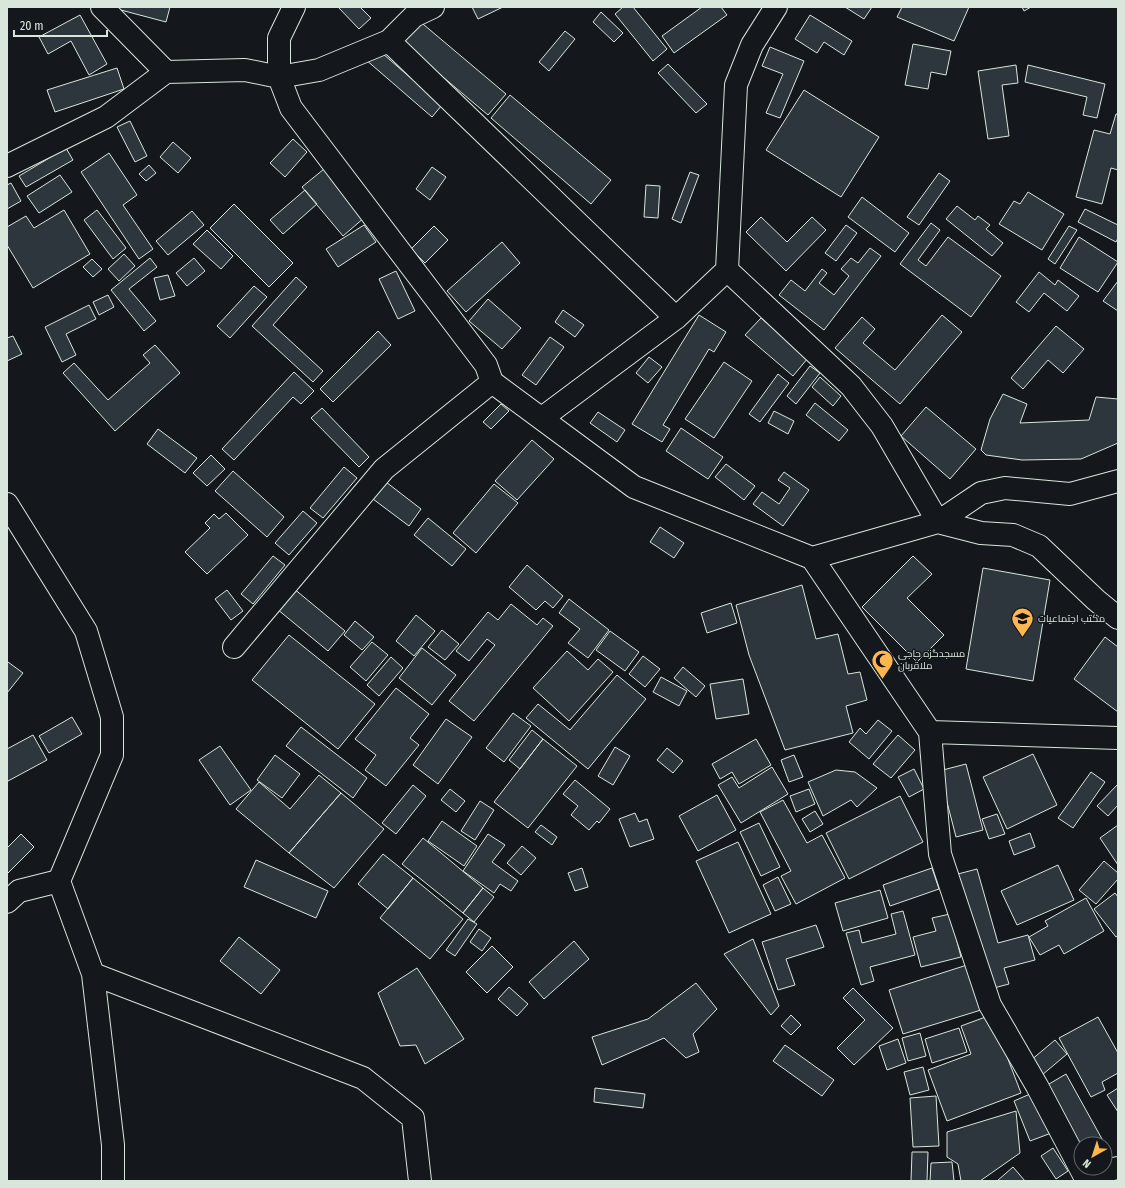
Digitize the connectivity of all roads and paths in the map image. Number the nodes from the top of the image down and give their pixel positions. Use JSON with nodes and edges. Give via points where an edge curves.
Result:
{"nodes":[{"id":1,"x":102,"y":7,"type":"edge"},
{"id":2,"x":294,"y":7,"type":"edge"},
{"id":3,"x":433,"y":7,"type":"edge"},
{"id":4,"x":776,"y":7,"type":"edge"},
{"id":5,"x":389,"y":41,"type":"junction"},
{"id":6,"x":166,"y":72,"type":"junction"},
{"id":7,"x":279,"y":77,"type":"junction"},
{"id":8,"x":7,"y":166,"type":"edge"},
{"id":9,"x":727,"y":270,"type":"junction"},
{"id":10,"x":676,"y":318,"type":"junction"},
{"id":11,"x":492,"y":382,"type":"junction"},
{"id":12,"x":542,"y":418,"type":"junction"},
{"id":13,"x":1118,"y":481,"type":"edge"},
{"id":14,"x":7,"y":504,"type":"edge"},
{"id":15,"x":938,"y":522,"type":"junction"},
{"id":16,"x":812,"y":558,"type":"junction"},
{"id":17,"x":1118,"y":618,"type":"edge"},
{"id":18,"x":234,"y":648,"type":"dead end"},
{"id":19,"x":930,"y":732,"type":"junction"},
{"id":20,"x":1118,"y":738,"type":"edge"},
{"id":21,"x":59,"y":881,"type":"junction"},
{"id":22,"x":7,"y":902,"type":"edge"},
{"id":23,"x":93,"y":974,"type":"junction"},
{"id":24,"x":1118,"y":1168,"type":"edge"},
{"id":25,"x":113,"y":1181,"type":"edge"},
{"id":26,"x":420,"y":1181,"type":"edge"}],
"edges":[{"from":1,"to":6,"type":"street"},
{"from":2,"to":7,"type":"street","via":[[280,38]]},
{"from":3,"to":5,"type":"street","via":[[414,16]]},
{"from":4,"to":9,"type":"street","via":[[752,45],[736,85]]},
{"from":5,"to":7,"type":"street","via":[[319,70]]},
{"from":5,"to":10,"type":"street"},
{"from":6,"to":7,"type":"street","via":[[245,70]]},
{"from":6,"to":8,"type":"street","via":[[106,117]]},
{"from":7,"to":11,"type":"street","via":[[291,108],[486,365]]},
{"from":9,"to":10,"type":"street"},
{"from":9,"to":15,"type":"street","via":[[851,386],[882,426]]},
{"from":10,"to":12,"type":"street"},
{"from":11,"to":12,"type":"street"},
{"from":11,"to":18,"type":"street","via":[[384,469]]},
{"from":12,"to":16,"type":"street","via":[[634,487]]},
{"from":13,"to":15,"type":"street","via":[[1070,494],[1006,488],[981,493]]},
{"from":14,"to":21,"type":"street","via":[[86,631],[112,717],[112,755]]},
{"from":15,"to":16,"type":"street"},
{"from":15,"to":17,"type":"street","via":[[981,533],[1013,535],[1039,546]]},
{"from":16,"to":19,"type":"street"},
{"from":19,"to":20,"type":"street"},
{"from":19,"to":24,"type":"street","via":[[940,854],[990,1005],[1084,1175]]},
{"from":21,"to":22,"type":"street","via":[[19,891]]},
{"from":21,"to":23,"type":"street"},
{"from":23,"to":25,"type":"street","via":[[113,1145]]},
{"from":23,"to":26,"type":"street","via":[[363,1078],[413,1118]]}]}
